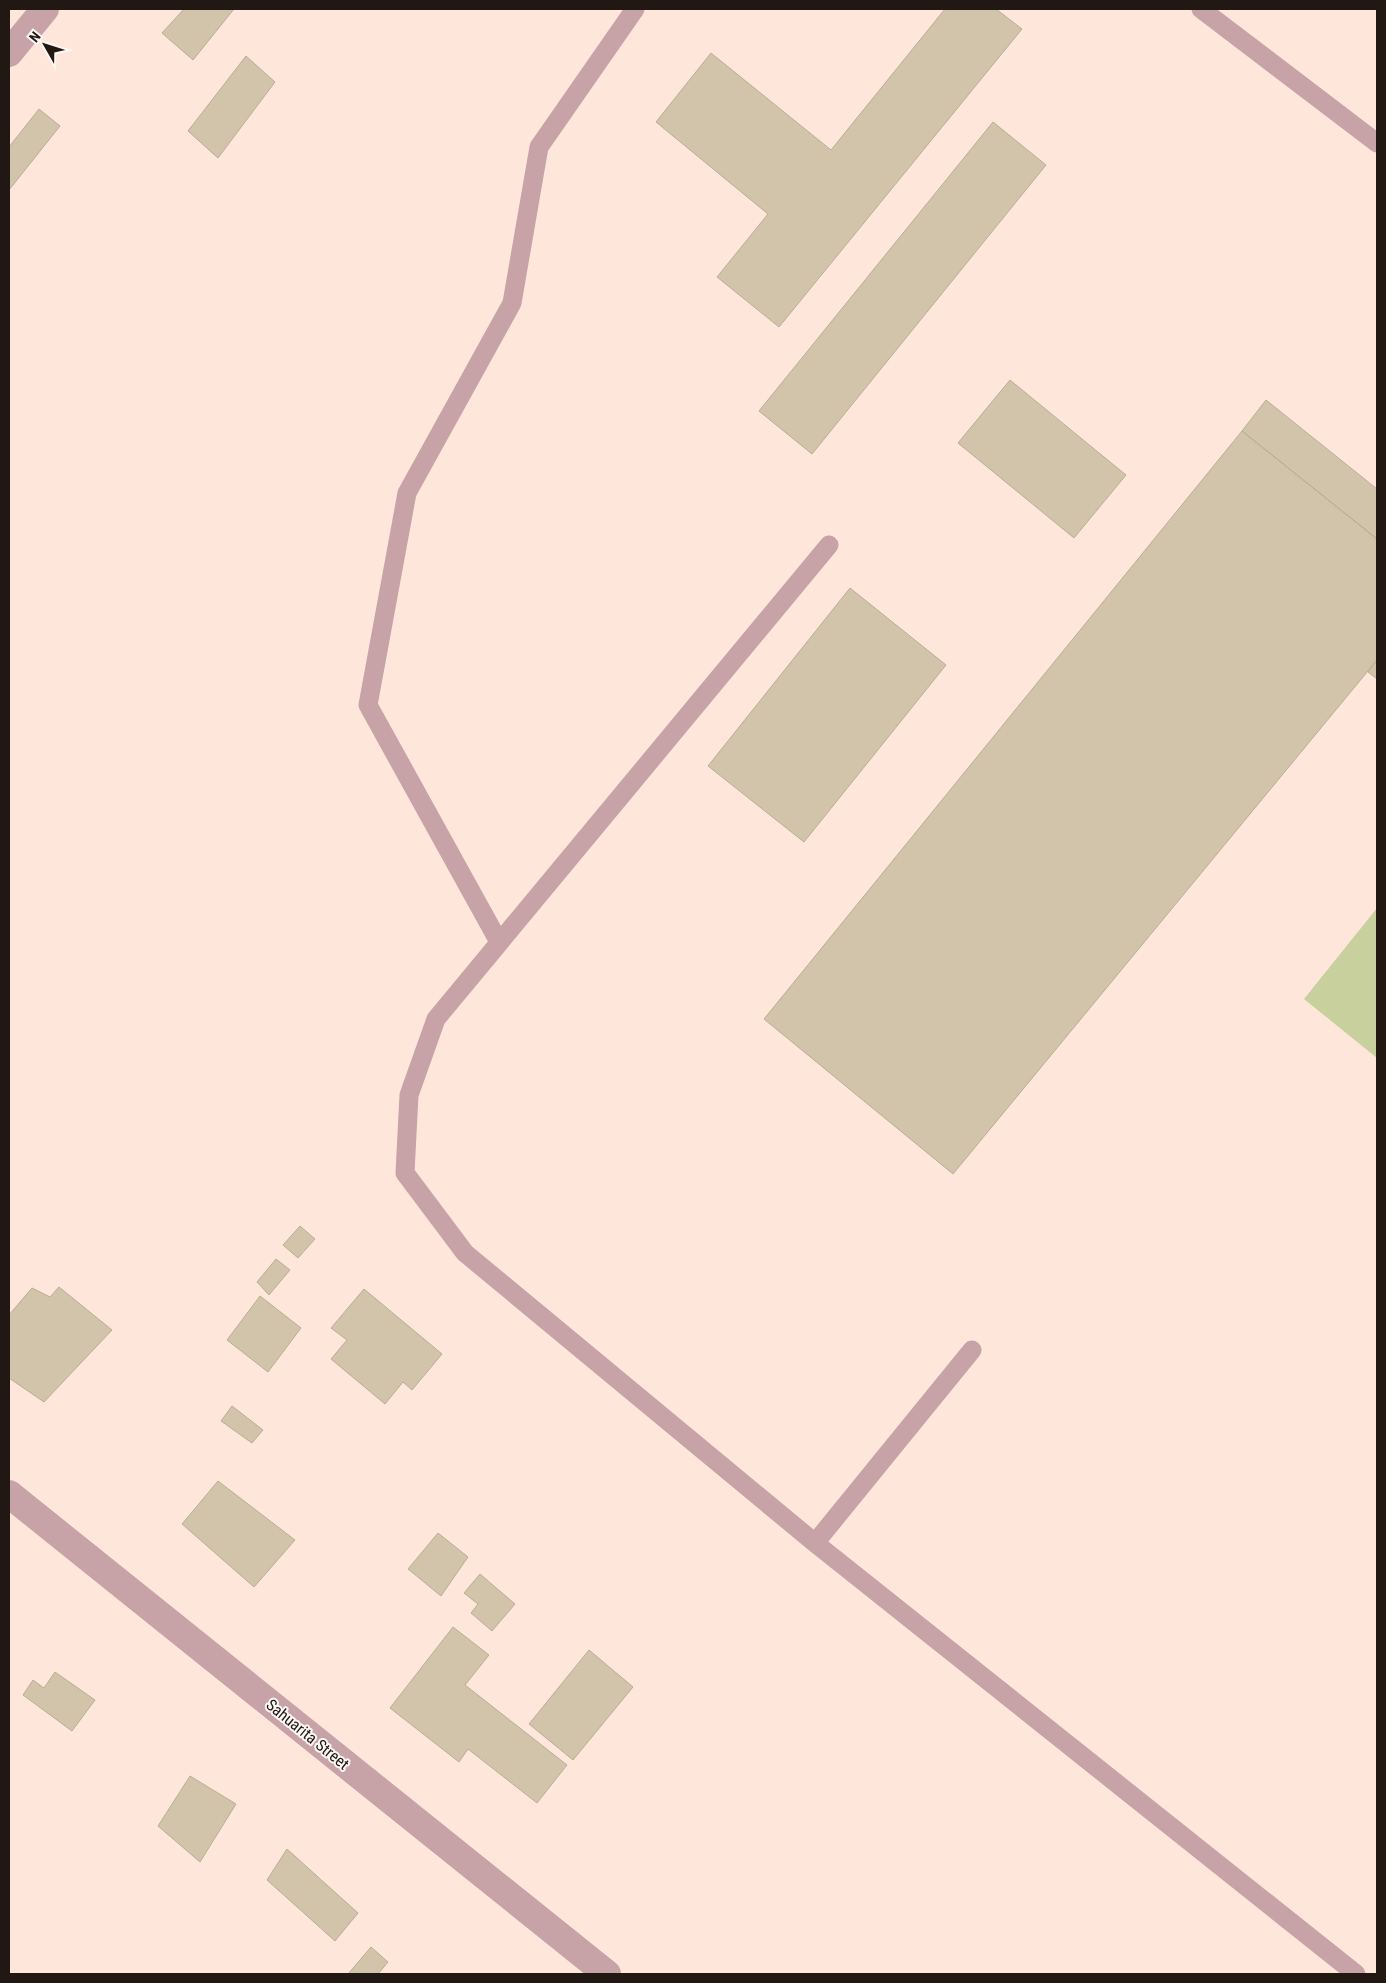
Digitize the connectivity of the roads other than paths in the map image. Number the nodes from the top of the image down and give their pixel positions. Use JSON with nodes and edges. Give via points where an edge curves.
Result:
{"nodes":[{"id":1,"x":45,"y":9,"type":"edge"},
{"id":2,"x":635,"y":9,"type":"edge"},
{"id":3,"x":1201,"y":9,"type":"edge"},
{"id":4,"x":9,"y":53,"type":"edge"},
{"id":5,"x":1377,"y":143,"type":"edge"},
{"id":6,"x":829,"y":545,"type":"dead end"},
{"id":7,"x":499,"y":942,"type":"junction"},
{"id":8,"x":972,"y":1350,"type":"dead end"},
{"id":9,"x":9,"y":1494,"type":"edge"},
{"id":10,"x":815,"y":1543,"type":"junction"},
{"id":11,"x":607,"y":1974,"type":"edge"},
{"id":12,"x":1356,"y":1974,"type":"edge"}],
"edges":[{"from":1,"to":4,"type":"street"},
{"from":2,"to":7,"type":"lane","via":[[539,147],[512,303],[408,493],[368,705]]},
{"from":3,"to":5,"type":"lane"},
{"from":6,"to":7,"type":"lane"},
{"from":7,"to":10,"type":"lane","via":[[436,1019],[409,1095],[405,1174],[465,1253]]},
{"from":8,"to":10,"type":"lane"},
{"from":9,"to":11,"type":"street","name":"Sahuarita Street"},
{"from":10,"to":12,"type":"lane"}]}
